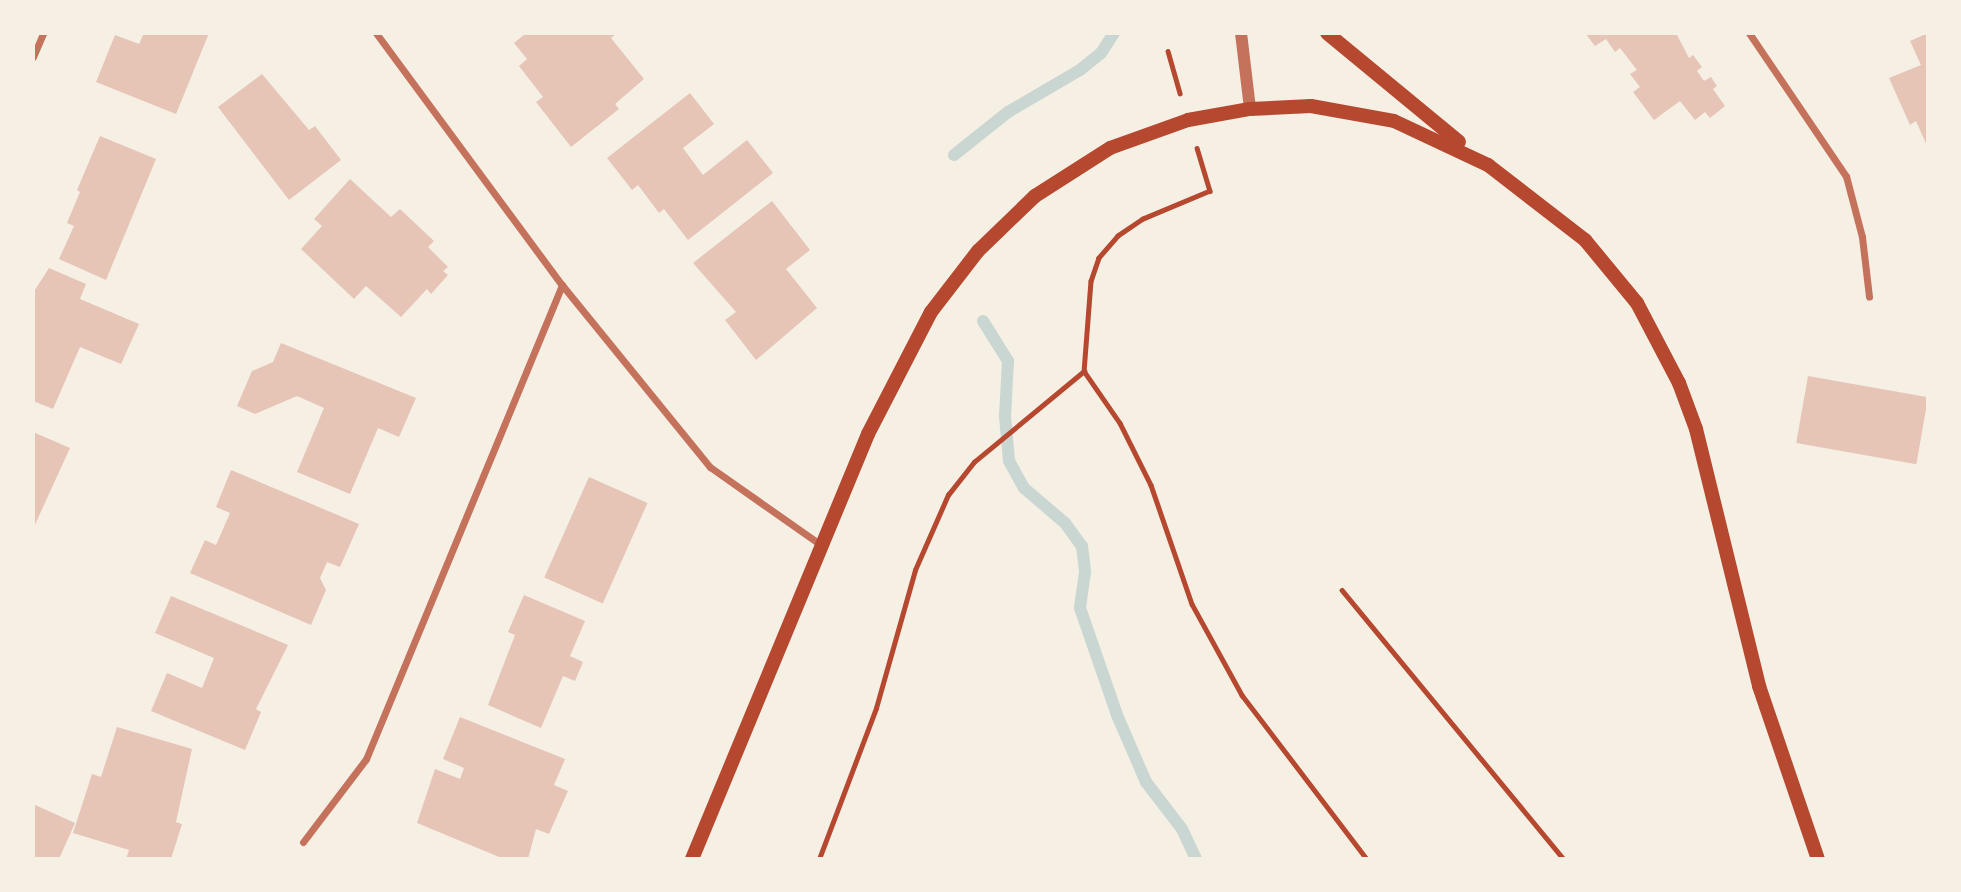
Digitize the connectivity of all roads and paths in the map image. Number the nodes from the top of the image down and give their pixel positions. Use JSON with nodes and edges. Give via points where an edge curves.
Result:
{"nodes":[{"id":1,"x":43,"y":33,"type":"edge"},
{"id":2,"x":376,"y":33,"type":"edge"},
{"id":3,"x":1241,"y":33,"type":"edge"},
{"id":4,"x":1327,"y":33,"type":"edge"},
{"id":5,"x":1749,"y":33,"type":"edge"},
{"id":6,"x":33,"y":57,"type":"edge"},
{"id":7,"x":1250,"y":109,"type":"junction"},
{"id":8,"x":1488,"y":165,"type":"junction"},
{"id":9,"x":1210,"y":191,"type":"dead end"},
{"id":10,"x":562,"y":285,"type":"junction"},
{"id":11,"x":1869,"y":297,"type":"dead end"},
{"id":12,"x":1084,"y":371,"type":"junction"},
{"id":13,"x":821,"y":545,"type":"junction"},
{"id":14,"x":1342,"y":590,"type":"dead end"},
{"id":15,"x":303,"y":842,"type":"dead end"},
{"id":16,"x":692,"y":859,"type":"edge"},
{"id":17,"x":819,"y":859,"type":"edge"},
{"id":18,"x":1367,"y":859,"type":"edge"},
{"id":19,"x":1564,"y":859,"type":"edge"},
{"id":20,"x":1818,"y":859,"type":"edge"}],
"edges":[{"from":1,"to":6,"type":"street"},
{"from":2,"to":10,"type":"street"},
{"from":3,"to":7,"type":"street"},
{"from":4,"to":8,"type":"main road"},
{"from":5,"to":11,"type":"street","via":[[1846,176],[1862,237]]},
{"from":7,"to":8,"type":"main road","via":[[1311,106],[1394,121]]},
{"from":7,"to":13,"type":"main road","via":[[1188,120],[1110,148],[1072,170],[1007,220],[954,280],[912,345]]},
{"from":8,"to":20,"type":"main road","via":[[1585,240],[1612,269],[1659,340],[1696,429],[1759,686]]},
{"from":9,"to":12,"type":"path","via":[[1143,219],[1118,236],[1099,258],[1091,281]]},
{"from":10,"to":13,"type":"street","via":[[710,467]]},
{"from":10,"to":15,"type":"street","via":[[366,759]]},
{"from":12,"to":17,"type":"path","via":[[974,462],[948,495],[915,570],[876,708]]},
{"from":12,"to":18,"type":"path","via":[[1120,423],[1151,485],[1192,604],[1242,695]]},
{"from":13,"to":16,"type":"main road"},
{"from":14,"to":19,"type":"path"}]}
